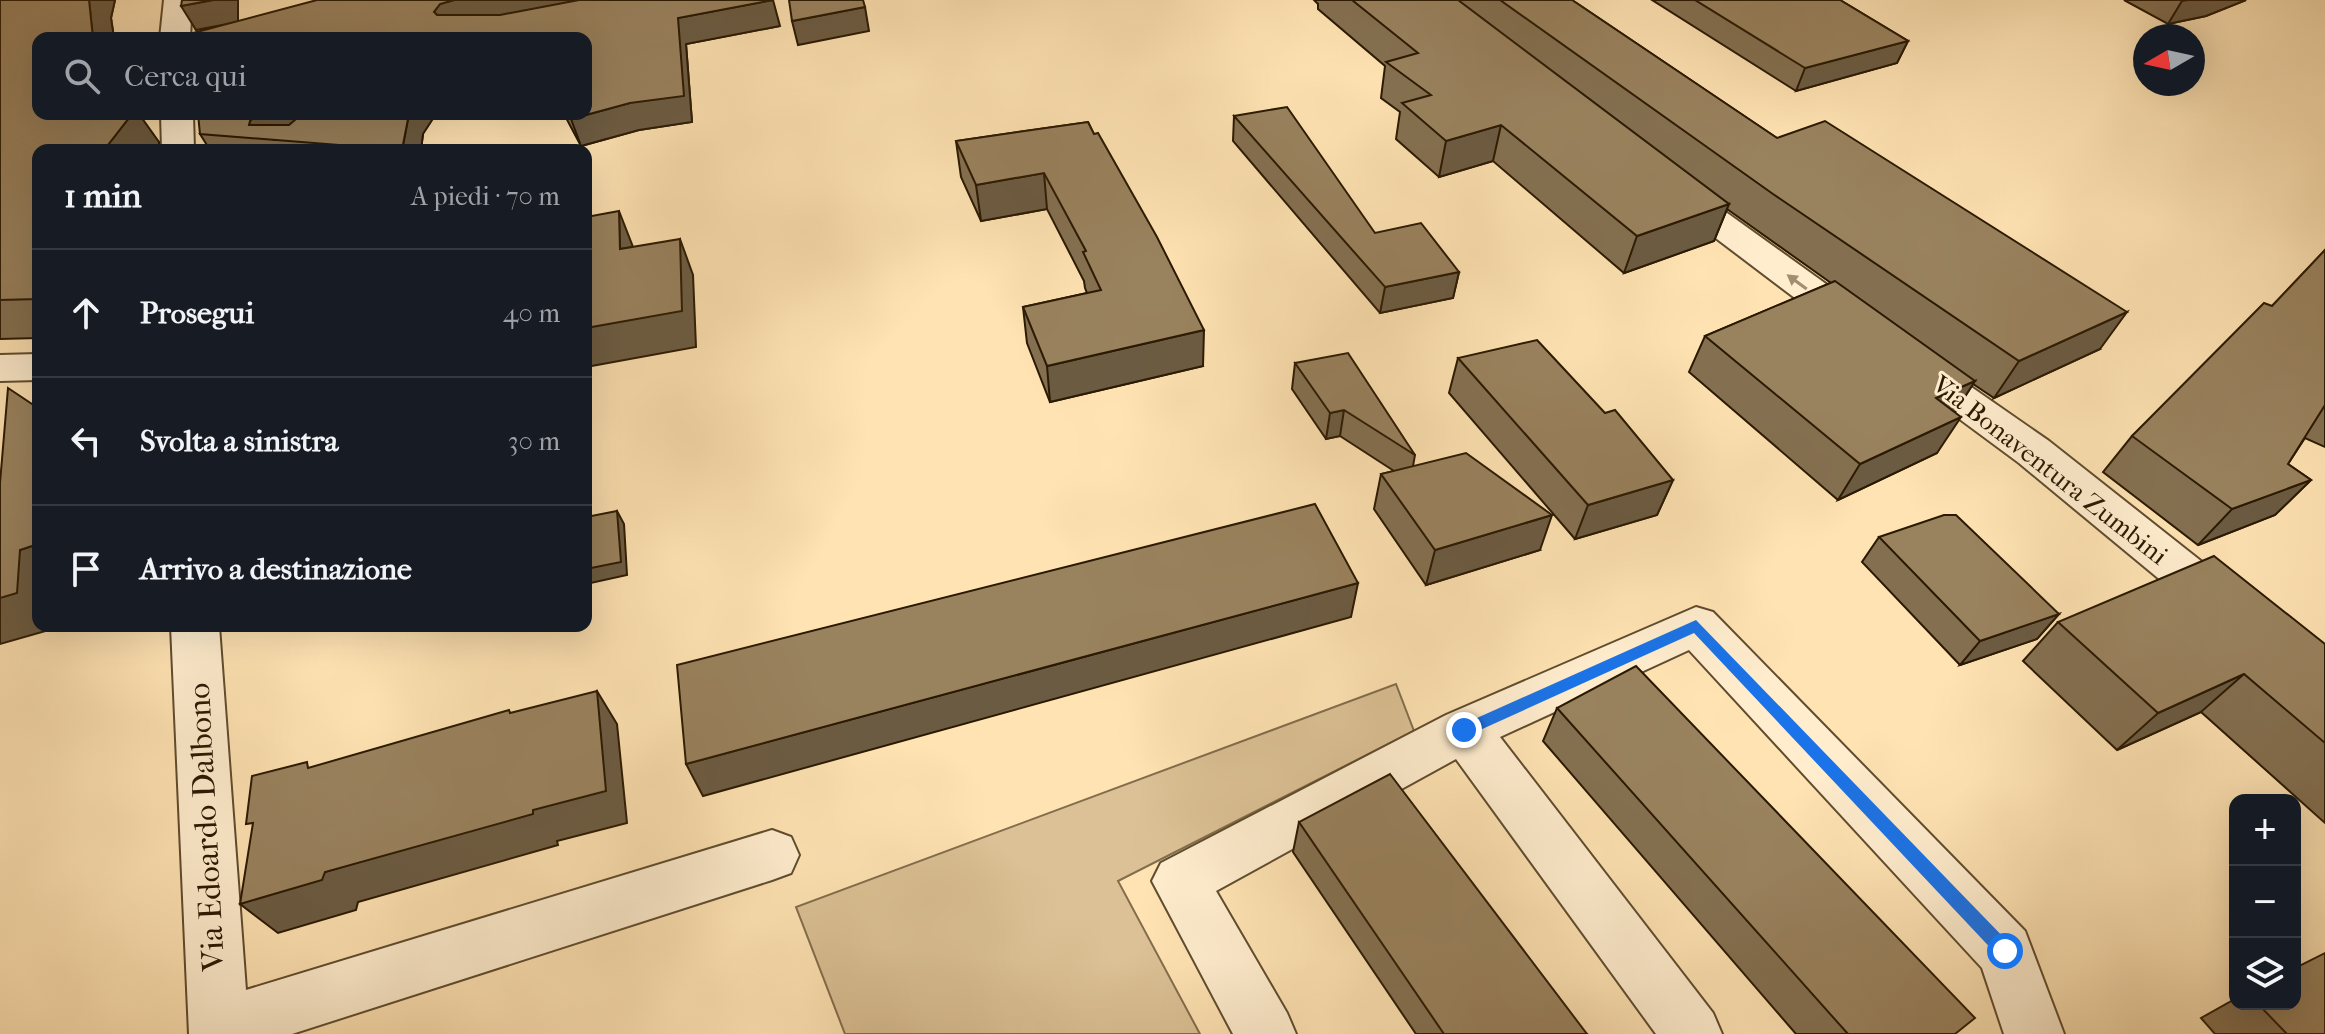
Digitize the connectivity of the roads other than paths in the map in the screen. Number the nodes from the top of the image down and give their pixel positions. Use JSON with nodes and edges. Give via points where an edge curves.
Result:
{"nodes":[{"id":1,"x":178,"y":0,"type":"edge"},
{"id":2,"x":175,"y":32,"type":"edge"},
{"id":3,"x":177,"y":120,"type":"edge"},
{"id":4,"x":178,"y":144,"type":"edge"},
{"id":5,"x":1640,"y":164,"type":"edge"},
{"id":6,"x":32,"y":367,"type":"edge"},
{"id":7,"x":0,"y":368,"type":"edge"},
{"id":8,"x":2252,"y":629,"type":"edge"},
{"id":9,"x":195,"y":632,"type":"edge"},
{"id":10,"x":1464,"y":730,"type":"junction"},
{"id":11,"x":772,"y":855,"type":"dead end"},
{"id":12,"x":218,"y":1031,"type":"edge"},
{"id":13,"x":1266,"y":1034,"type":"edge"},
{"id":14,"x":1692,"y":1034,"type":"edge"},
{"id":15,"x":2034,"y":1034,"type":"edge"}],
"edges":[{"from":1,"to":2,"type":"street"},
{"from":3,"to":4,"type":"street"},
{"from":8,"to":5,"type":"street","name":"Via Bonaventura Zumbini","one_way":true,"via":[[2034,452]]},
{"from":6,"to":7,"type":"street"},
{"from":9,"to":12,"type":"street","name":"Via Edoardo Dalbono"},
{"from":10,"to":13,"type":"street","via":[[1180,881]]},
{"from":10,"to":14,"type":"street"},
{"from":10,"to":15,"type":"street","via":[[1696,626],[2005,951]]},
{"from":11,"to":12,"type":"street"}]}
